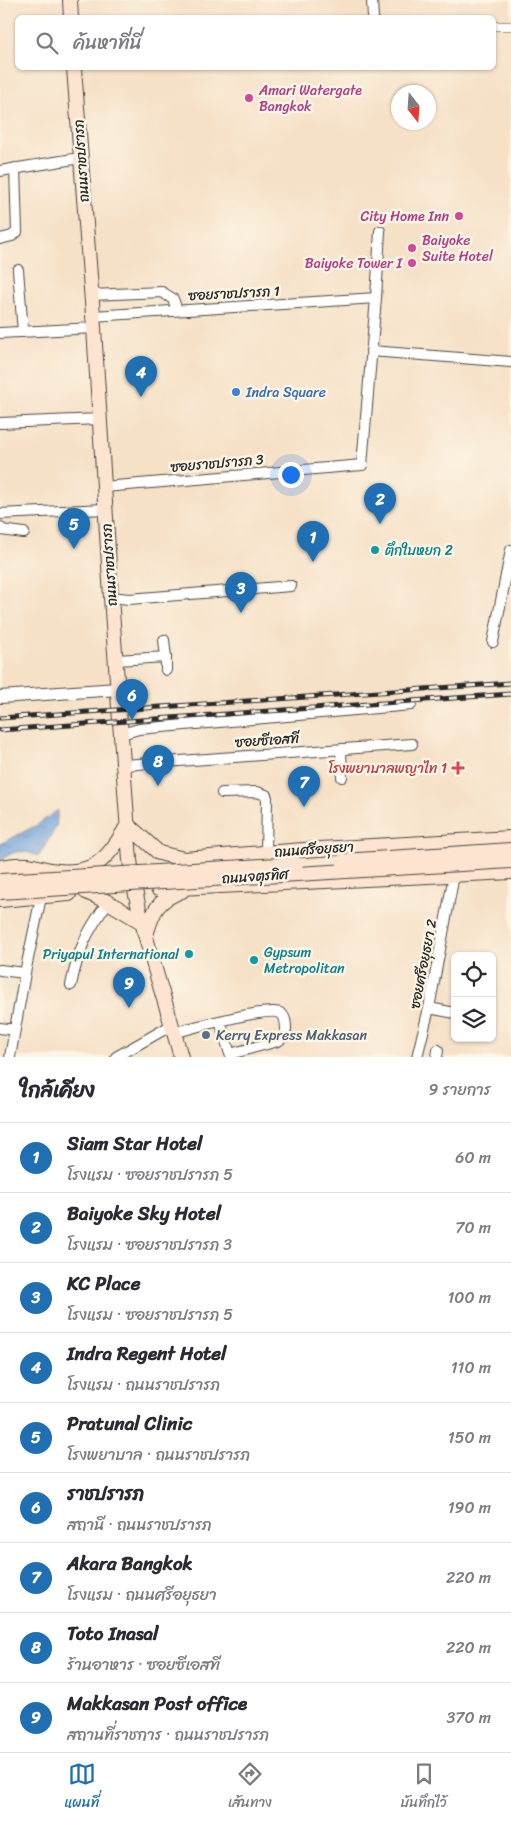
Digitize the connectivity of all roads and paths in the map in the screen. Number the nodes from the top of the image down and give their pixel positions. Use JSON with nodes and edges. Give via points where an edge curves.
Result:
{"nodes":[{"id":1,"x":70,"y":0,"type":"edge"},
{"id":2,"x":372,"y":0,"type":"edge"},
{"id":3,"x":71,"y":15,"type":"edge"},
{"id":4,"x":373,"y":15,"type":"edge"},
{"id":5,"x":496,"y":26,"type":"edge"},
{"id":6,"x":511,"y":26,"type":"edge"},
{"id":7,"x":74,"y":70,"type":"edge"},
{"id":8,"x":80,"y":158,"type":"junction"},
{"id":9,"x":15,"y":168,"type":"junction"},
{"id":10,"x":0,"y":171,"type":"edge"},
{"id":11,"x":380,"y":231,"type":"dead end"},
{"id":12,"x":0,"y":239,"type":"edge"},
{"id":13,"x":18,"y":270,"type":"dead end"},
{"id":14,"x":91,"y":295,"type":"junction"},
{"id":15,"x":376,"y":298,"type":"junction"},
{"id":16,"x":178,"y":310,"type":"junction"},
{"id":17,"x":93,"y":322,"type":"junction"},
{"id":18,"x":23,"y":332,"type":"junction"},
{"id":19,"x":0,"y":333,"type":"edge"},
{"id":20,"x":371,"y":351,"type":"junction"},
{"id":21,"x":511,"y":362,"type":"edge"},
{"id":22,"x":100,"y":419,"type":"junction"},
{"id":23,"x":0,"y":423,"type":"edge"},
{"id":24,"x":104,"y":487,"type":"junction"},
{"id":25,"x":105,"y":509,"type":"junction"},
{"id":26,"x":0,"y":514,"type":"edge"},
{"id":27,"x":0,"y":527,"type":"edge"},
{"id":28,"x":24,"y":533,"type":"dead end"},
{"id":29,"x":511,"y":550,"type":"edge"},
{"id":30,"x":291,"y":586,"type":"dead end"},
{"id":31,"x":110,"y":597,"type":"junction"},
{"id":32,"x":164,"y":640,"type":"dead end"},
{"id":33,"x":493,"y":642,"type":"dead end"},
{"id":34,"x":166,"y":657,"type":"junction"},
{"id":35,"x":116,"y":660,"type":"junction"},
{"id":36,"x":166,"y":670,"type":"dead end"},
{"id":37,"x":117,"y":685,"type":"junction"},
{"id":38,"x":0,"y":689,"type":"edge"},
{"id":39,"x":0,"y":697,"type":"edge"},
{"id":40,"x":411,"y":705,"type":"dead end"},
{"id":41,"x":121,"y":734,"type":"junction"},
{"id":42,"x":412,"y":744,"type":"dead end"},
{"id":43,"x":341,"y":749,"type":"junction"},
{"id":44,"x":124,"y":765,"type":"junction"},
{"id":45,"x":342,"y":777,"type":"dead end"},
{"id":46,"x":222,"y":793,"type":"dead end"},
{"id":47,"x":128,"y":825,"type":"junction"},
{"id":48,"x":511,"y":838,"type":"edge"},
{"id":49,"x":511,"y":850,"type":"edge"},
{"id":50,"x":261,"y":853,"type":"junction"},
{"id":51,"x":511,"y":861,"type":"edge"},
{"id":52,"x":4,"y":866,"type":"edge"},
{"id":53,"x":511,"y":872,"type":"edge"},
{"id":54,"x":454,"y":875,"type":"junction"},
{"id":55,"x":0,"y":881,"type":"edge"},
{"id":56,"x":254,"y":884,"type":"junction"},
{"id":57,"x":190,"y":888,"type":"junction"},
{"id":58,"x":134,"y":890,"type":"junction"},
{"id":59,"x":0,"y":892,"type":"edge"},
{"id":60,"x":86,"y":892,"type":"junction"},
{"id":61,"x":41,"y":897,"type":"junction"},
{"id":62,"x":16,"y":899,"type":"junction"},
{"id":63,"x":0,"y":900,"type":"edge"},
{"id":64,"x":108,"y":902,"type":"junction"},
{"id":65,"x":144,"y":929,"type":"junction"},
{"id":66,"x":0,"y":970,"type":"edge"},
{"id":67,"x":25,"y":973,"type":"junction"},
{"id":68,"x":71,"y":985,"type":"dead end"},
{"id":69,"x":429,"y":1008,"type":"junction"},
{"id":70,"x":451,"y":1012,"type":"edge"},
{"id":71,"x":220,"y":1021,"type":"junction"},
{"id":72,"x":0,"y":1028,"type":"edge"},
{"id":73,"x":173,"y":1029,"type":"junction"},
{"id":74,"x":15,"y":1030,"type":"junction"},
{"id":75,"x":10,"y":1057,"type":"edge"},
{"id":76,"x":116,"y":1057,"type":"edge"},
{"id":77,"x":181,"y":1057,"type":"edge"},
{"id":78,"x":417,"y":1057,"type":"edge"}],
"edges":[{"from":1,"to":3,"type":"main road"},
{"from":2,"to":4,"type":"street"},
{"from":5,"to":6,"type":"street"},
{"from":7,"to":8,"type":"main road","name":"ถนนราชปรารภ"},
{"from":8,"to":9,"type":"street"},
{"from":8,"to":14,"type":"main road","name":"ถนนราชปรารภ"},
{"from":9,"to":10,"type":"street"},
{"from":9,"to":12,"type":"street","via":[[17,232]]},
{"from":11,"to":15,"type":"street"},
{"from":13,"to":18,"type":"street"},
{"from":14,"to":16,"type":"street","via":[[162,292],[172,299]]},
{"from":14,"to":17,"type":"main road","name":"ถนนราชปรารภ"},
{"from":15,"to":16,"type":"street","name":"ซอยราชปรารภ 1"},
{"from":15,"to":20,"type":"street"},
{"from":16,"to":17,"type":"street","name":"ซอยราชปรารภ 1"},
{"from":17,"to":18,"type":"street","name":"ซอยราชปรารภ 1"},
{"from":17,"to":22,"type":"main road","name":"ถนนราชปรารภ"},
{"from":18,"to":19,"type":"street","name":"ซอยราชปรารภ 1"},
{"from":20,"to":21,"type":"street"},
{"from":20,"to":24,"type":"street","name":"ซอยราชปรารภ 3","via":[[362,465]]},
{"from":22,"to":23,"type":"street"},
{"from":22,"to":24,"type":"main road","name":"ถนนราชปรารภ"},
{"from":24,"to":25,"type":"main road","name":"ถนนราชปรารภ"},
{"from":25,"to":26,"type":"street"},
{"from":25,"to":31,"type":"main road","name":"ถนนราชปรารภ"},
{"from":27,"to":28,"type":"street"},
{"from":29,"to":33,"type":"street"},
{"from":30,"to":31,"type":"street","via":[[128,599]]},
{"from":31,"to":35,"type":"main road","name":"ถนนราชปรารภ"},
{"from":32,"to":34,"type":"street"},
{"from":34,"to":35,"type":"street"},
{"from":34,"to":36,"type":"street"},
{"from":35,"to":37,"type":"main road","name":"ถนนราชปรารภ"},
{"from":37,"to":38,"type":"street"},
{"from":37,"to":39,"type":"street"},
{"from":37,"to":41,"type":"main road","name":"ถนนราชปรารภ"},
{"from":40,"to":41,"type":"street","via":[[139,729]]},
{"from":41,"to":44,"type":"main road","name":"ถนนราชปรารภ"},
{"from":42,"to":43,"type":"street","name":"ซอยซีเอสที"},
{"from":43,"to":44,"type":"street","name":"ซอยซีเอสที"},
{"from":43,"to":45,"type":"street"},
{"from":44,"to":47,"type":"main road","name":"ถนนราชปรารภ"},
{"from":46,"to":50,"type":"street","via":[[257,792],[268,798]]},
{"from":47,"to":50,"type":"main road","name":"ถนนศรีอยุธยา","via":[[159,853],[170,857],[184,859]]},
{"from":47,"to":52,"type":"main road","via":[[117,844],[94,867],[63,871],[25,865]]},
{"from":47,"to":58,"type":"main road","name":"ถนนราชปรารภ"},
{"from":48,"to":50,"type":"main road","name":"ถนนศรีอยุธยา"},
{"from":49,"to":55,"type":"main road","name":"ถนนจตุรทิศ","bridge":true},
{"from":50,"to":56,"type":"main road","via":[[244,862],[241,869],[244,878]]},
{"from":51,"to":59,"type":"main road","name":"ถนนจตุรทิศ","bridge":true},
{"from":52,"to":62,"type":"main road","via":[[18,871],[26,882]]},
{"from":53,"to":54,"type":"main road"},
{"from":54,"to":56,"type":"main road"},
{"from":54,"to":69,"type":"street","name":"ซอยศรีอยุธยา 2"},
{"from":56,"to":57,"type":"main road"},
{"from":57,"to":58,"type":"main road"},
{"from":57,"to":65,"type":"main road","via":[[168,896]]},
{"from":58,"to":60,"type":"main road"},
{"from":58,"to":65,"type":"main road","name":"ถนนราชปรารภ"},
{"from":60,"to":61,"type":"main road"},
{"from":60,"to":64,"type":"main road"},
{"from":61,"to":62,"type":"main road"},
{"from":61,"to":67,"type":"street"},
{"from":62,"to":63,"type":"main road"},
{"from":64,"to":65,"type":"main road"},
{"from":64,"to":68,"type":"street","via":[[81,944]]},
{"from":65,"to":73,"type":"main road","name":"ถนนราชปรารภ"},
{"from":66,"to":67,"type":"street"},
{"from":67,"to":74,"type":"street"},
{"from":69,"to":70,"type":"street"},
{"from":69,"to":78,"type":"street","name":"ซอยศรีอยุธยา 2"},
{"from":71,"to":71,"type":"street","via":[[274,1011],[283,1015],[286,1034],[278,1041],[230,1054]]},
{"from":71,"to":73,"type":"street"},
{"from":72,"to":74,"type":"street"},
{"from":73,"to":76,"type":"street"},
{"from":73,"to":77,"type":"main road","name":"ถนนราชปรารภ"},
{"from":74,"to":75,"type":"street"}]}
